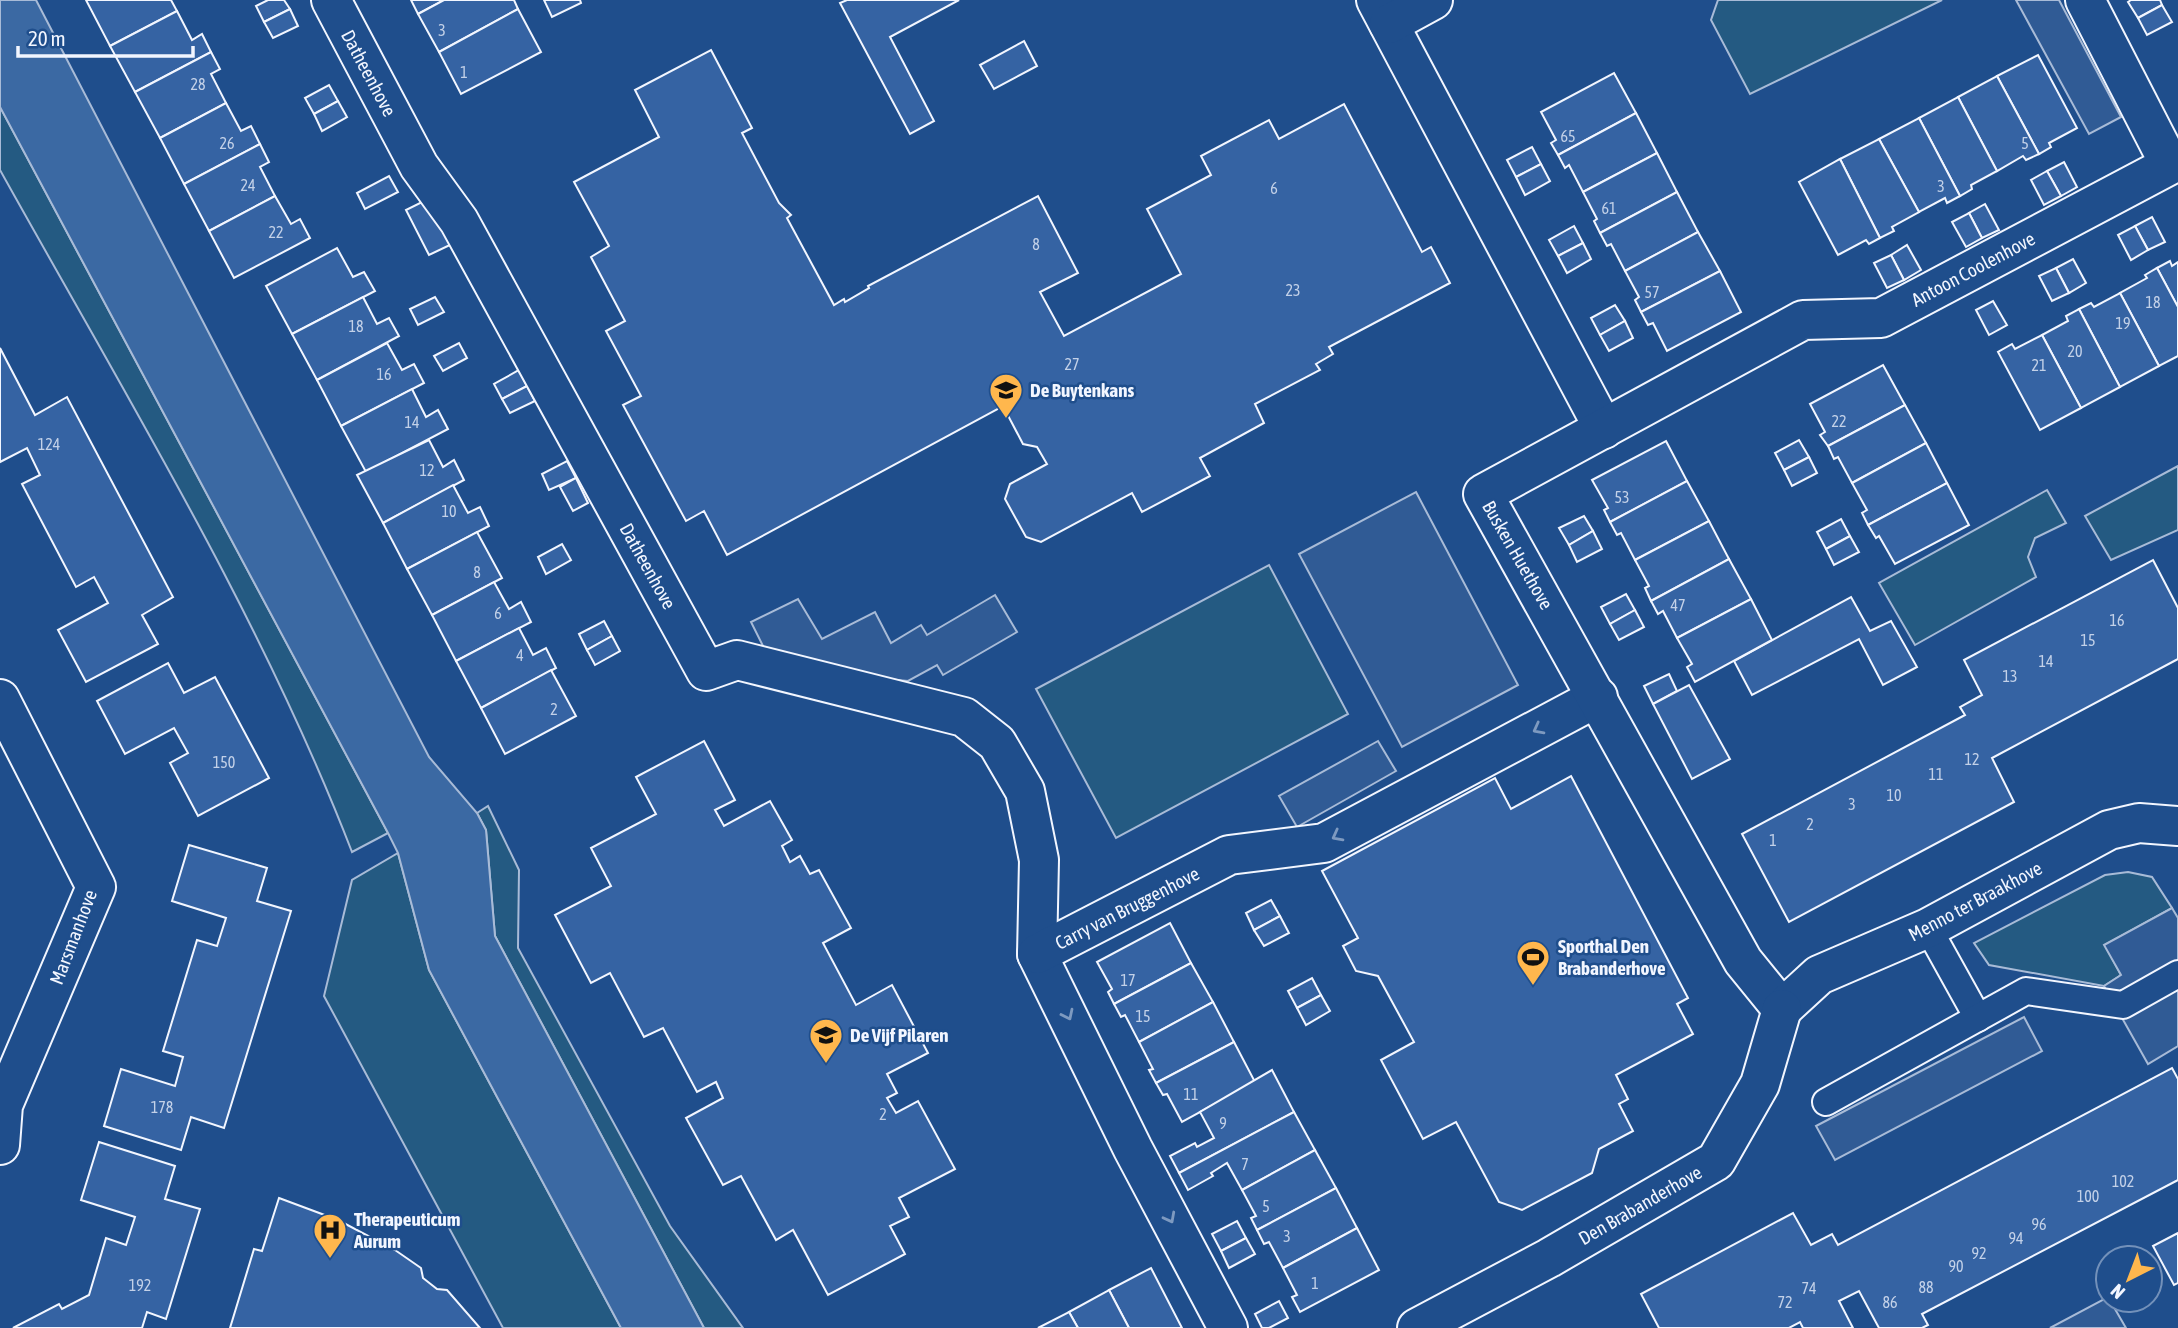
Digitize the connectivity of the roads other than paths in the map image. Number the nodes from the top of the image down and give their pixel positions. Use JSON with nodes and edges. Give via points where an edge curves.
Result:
{"nodes":[{"id":1,"x":331,"y":0,"type":"edge"},
{"id":2,"x":1433,"y":0,"type":"edge"},
{"id":3,"x":2085,"y":0,"type":"edge"},
{"id":4,"x":1383,"y":12,"type":"edge"},
{"id":5,"x":2174,"y":163,"type":"edge"},
{"id":6,"x":1604,"y":429,"type":"junction"},
{"id":7,"x":1598,"y":696,"type":"junction"},
{"id":8,"x":0,"y":699,"type":"edge"},
{"id":9,"x":2178,"y":826,"type":"edge"},
{"id":10,"x":1928,"y":928,"type":"junction"},
{"id":11,"x":1037,"y":954,"type":"junction"},
{"id":12,"x":2178,"y":974,"type":"edge"},
{"id":13,"x":1782,"y":1009,"type":"junction"},
{"id":14,"x":1978,"y":1018,"type":"junction"},
{"id":15,"x":1826,"y":1102,"type":"dead end"},
{"id":16,"x":1,"y":1104,"type":"edge"},
{"id":17,"x":0,"y":1145,"type":"edge"},
{"id":18,"x":1228,"y":1328,"type":"edge"},
{"id":19,"x":1417,"y":1328,"type":"edge"}],
"edges":[{"from":1,"to":11,"type":"street","name":"Datheenhove","via":[[419,166],[459,221],[706,671],[737,660],[964,717],[997,743],[1025,791],[1039,860]]},
{"from":2,"to":4,"type":"street"},
{"from":3,"to":5,"type":"street","name":"Antoon Coolenhove"},
{"from":4,"to":6,"type":"street"},
{"from":5,"to":6,"type":"street","name":"Antoon Coolenhove","via":[[1881,318],[1802,320]]},
{"from":6,"to":7,"type":"street","name":"Busken Huethove","via":[[1483,494]]},
{"from":7,"to":11,"type":"street","name":"Carry van Bruggenhove","one_way":true,"via":[[1324,844],[1229,855]]},
{"from":7,"to":13,"type":"street","name":"Busken Huethove","via":[[1743,961]]},
{"from":8,"to":16,"type":"street","name":"Marsmanhove","via":[[96,887]]},
{"from":9,"to":10,"type":"street","name":"Menno ter Braakhove","via":[[2139,823],[2109,830]]},
{"from":10,"to":13,"type":"street","name":"Menno ter Braakhove","via":[[1819,975]]},
{"from":10,"to":14,"type":"lane"},
{"from":11,"to":18,"type":"street","name":"Carry van Bruggenhove","one_way":true},
{"from":12,"to":14,"type":"lane","via":[[2123,1005],[2026,991]]},
{"from":13,"to":19,"type":"street","name":"Den Brabanderhove","via":[[1760,1084],[1716,1161]]},
{"from":14,"to":15,"type":"lane"},
{"from":16,"to":17,"type":"street","name":"Marsmanhove"}]}
